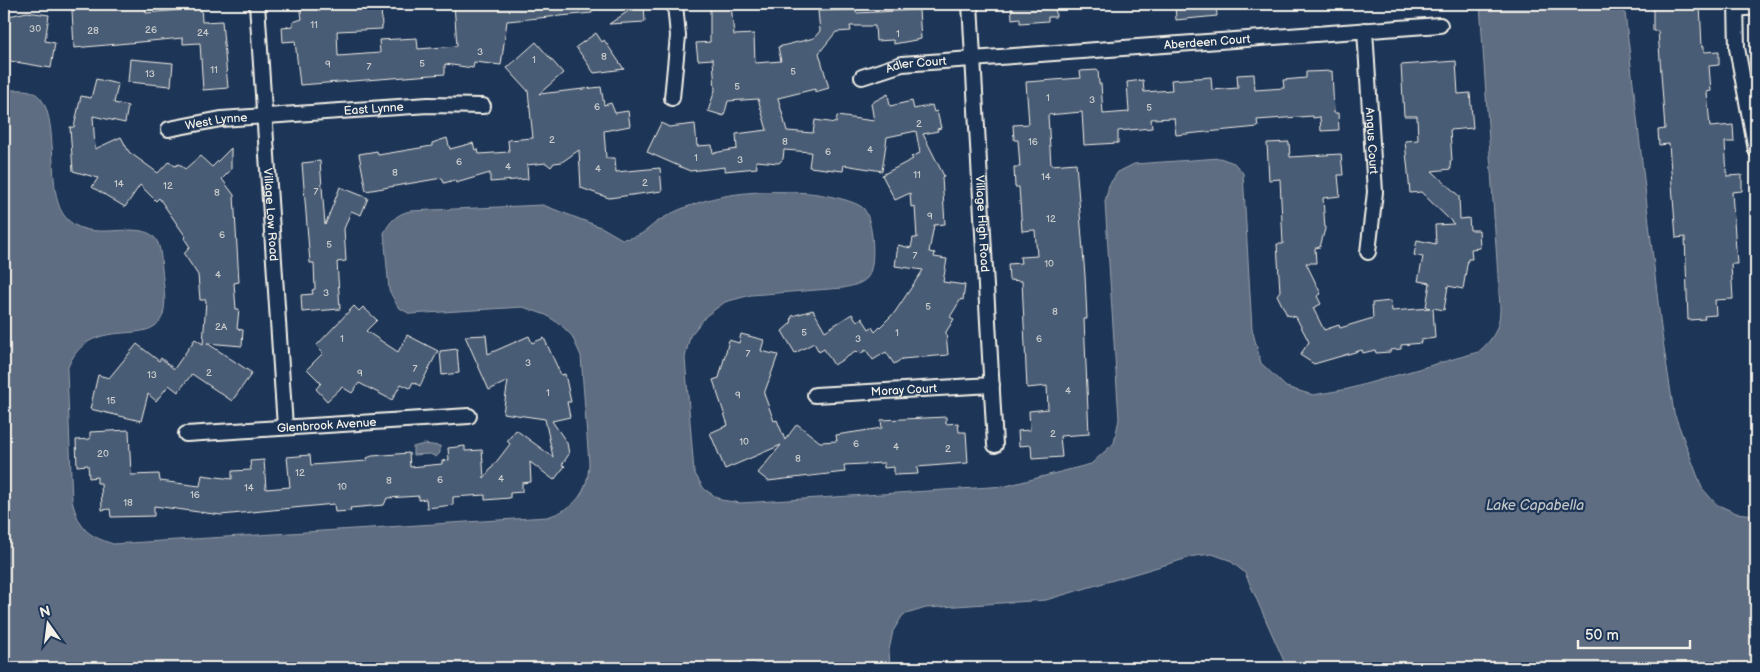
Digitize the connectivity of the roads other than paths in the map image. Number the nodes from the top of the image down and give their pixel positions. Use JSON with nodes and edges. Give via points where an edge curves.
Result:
{"nodes":[{"id":1,"x":257,"y":4,"type":"edge"},
{"id":2,"x":676,"y":4,"type":"edge"},
{"id":3,"x":970,"y":4,"type":"edge"},
{"id":4,"x":1736,"y":6,"type":"edge"},
{"id":5,"x":1756,"y":7,"type":"edge"},
{"id":6,"x":1440,"y":25,"type":"dead end"},
{"id":7,"x":1365,"y":30,"type":"junction"},
{"id":8,"x":972,"y":58,"type":"junction"},
{"id":9,"x":862,"y":77,"type":"dead end"},
{"id":10,"x":672,"y":98,"type":"dead end"},
{"id":11,"x":483,"y":106,"type":"dead end"},
{"id":12,"x":264,"y":116,"type":"junction"},
{"id":13,"x":169,"y":129,"type":"dead end"},
{"id":14,"x":1756,"y":150,"type":"edge"},
{"id":15,"x":1368,"y":252,"type":"dead end"},
{"id":16,"x":992,"y":385,"type":"junction"},
{"id":17,"x":815,"y":395,"type":"dead end"},
{"id":18,"x":469,"y":416,"type":"dead end"},
{"id":19,"x":285,"y":427,"type":"junction"},
{"id":20,"x":186,"y":434,"type":"dead end"},
{"id":21,"x":996,"y":445,"type":"dead end"}],
"edges":[{"from":1,"to":12,"type":"street","name":"Village Low Road"},
{"from":2,"to":10,"type":"street","via":[[678,36]]},
{"from":3,"to":8,"type":"street","name":"Village High Road"},
{"from":4,"to":5,"type":"street"},
{"from":4,"to":14,"type":"street","via":[[1737,48]]},
{"from":6,"to":7,"type":"street","name":"Aberdeen Court"},
{"from":7,"to":8,"type":"street","name":"Aberdeen Court"},
{"from":7,"to":15,"type":"street","name":"Angus Court","via":[[1375,192]]},
{"from":8,"to":9,"type":"street","name":"Adler Court","via":[[902,64]]},
{"from":8,"to":16,"type":"street","name":"Village High Road"},
{"from":11,"to":12,"type":"street","name":"East Lynne","via":[[428,105]]},
{"from":12,"to":13,"type":"street","name":"West Lynne","via":[[221,119]]},
{"from":12,"to":19,"type":"street","name":"Village Low Road"},
{"from":16,"to":17,"type":"street","name":"Moray Court"},
{"from":16,"to":21,"type":"street","name":"Village High Road"},
{"from":18,"to":19,"type":"street","name":"Glenbrook Avenue"},
{"from":19,"to":20,"type":"street","name":"Glenbrook Avenue"}]}
